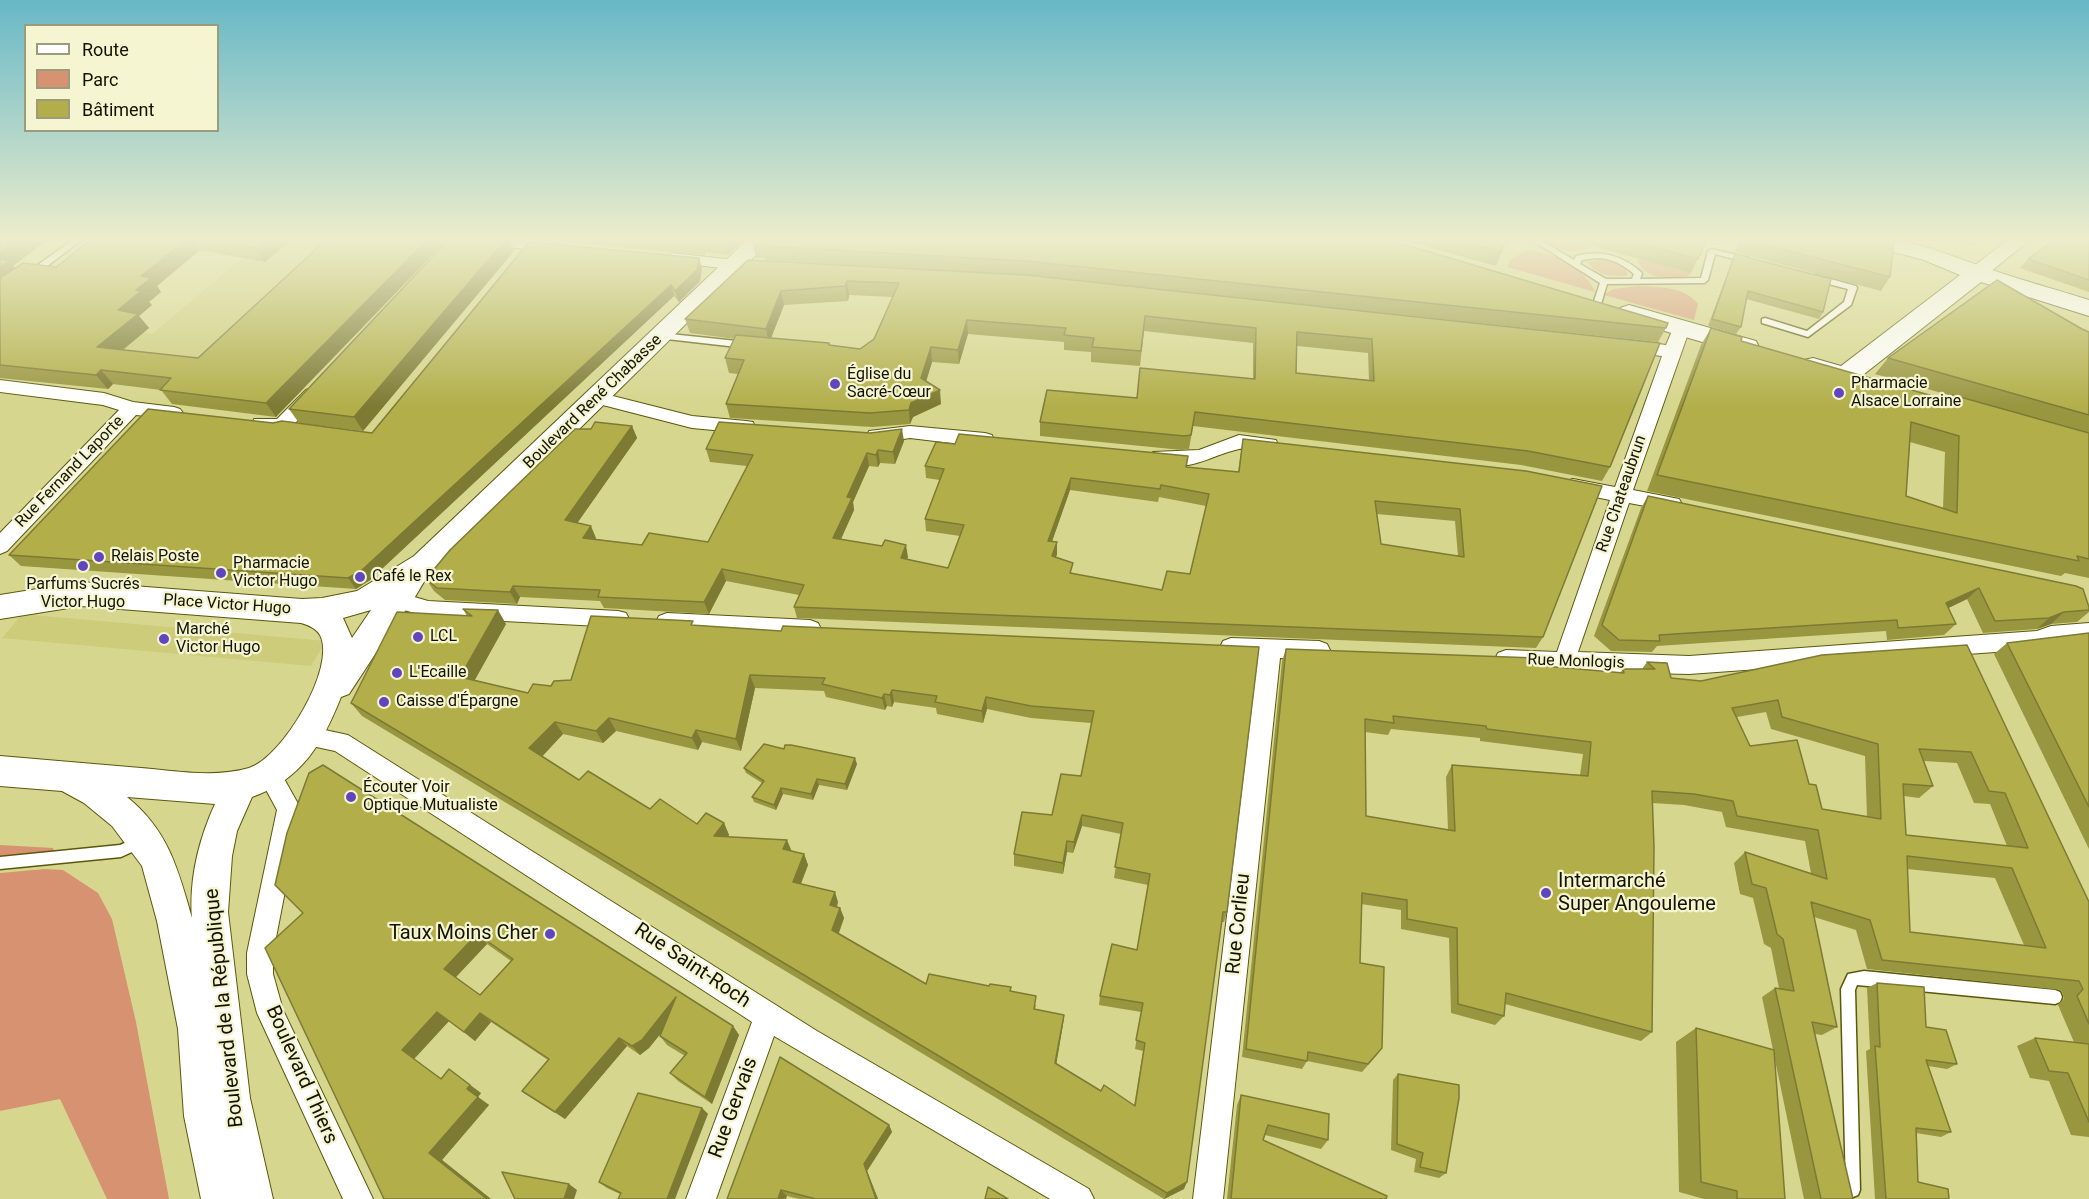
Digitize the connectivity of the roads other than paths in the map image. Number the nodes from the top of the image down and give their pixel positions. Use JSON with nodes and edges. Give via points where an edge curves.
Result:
{"nodes":[{"id":1,"x":703,"y":295,"type":"edge"},
{"id":2,"x":1594,"y":295,"type":"edge"},
{"id":3,"x":1851,"y":295,"type":"edge"},
{"id":4,"x":1952,"y":295,"type":"edge"},
{"id":5,"x":1999,"y":295,"type":"edge"},
{"id":6,"x":2047,"y":295,"type":"edge"},
{"id":7,"x":2004,"y":300,"type":"edge"},
{"id":8,"x":2089,"y":308,"type":"edge"},
{"id":9,"x":1765,"y":321,"type":"dead end"},
{"id":10,"x":1681,"y":328,"type":"junction"},
{"id":11,"x":662,"y":336,"type":"junction"},
{"id":12,"x":1613,"y":344,"type":"edge"},
{"id":13,"x":755,"y":346,"type":"edge"},
{"id":14,"x":1672,"y":351,"type":"junction"},
{"id":15,"x":1770,"y":354,"type":"edge"},
{"id":16,"x":1793,"y":360,"type":"edge"},
{"id":17,"x":321,"y":385,"type":"edge"},
{"id":18,"x":0,"y":386,"type":"edge"},
{"id":19,"x":597,"y":398,"type":"junction"},
{"id":20,"x":132,"y":408,"type":"junction"},
{"id":21,"x":190,"y":415,"type":"edge"},
{"id":22,"x":247,"y":422,"type":"edge"},
{"id":23,"x":766,"y":428,"type":"edge"},
{"id":24,"x":860,"y":435,"type":"edge"},
{"id":25,"x":1005,"y":441,"type":"edge"},
{"id":26,"x":1286,"y":447,"type":"edge"},
{"id":27,"x":1147,"y":456,"type":"edge"},
{"id":28,"x":1555,"y":482,"type":"edge"},
{"id":29,"x":1622,"y":494,"type":"junction"},
{"id":30,"x":1686,"y":507,"type":"edge"},
{"id":31,"x":0,"y":546,"type":"edge"},
{"id":32,"x":0,"y":588,"type":"edge"},
{"id":33,"x":81,"y":594,"type":"junction"},
{"id":34,"x":388,"y":598,"type":"junction"},
{"id":35,"x":0,"y":607,"type":"edge"},
{"id":36,"x":302,"y":611,"type":"junction"},
{"id":37,"x":835,"y":631,"type":"edge"},
{"id":38,"x":2089,"y":632,"type":"edge"},
{"id":39,"x":1963,"y":644,"type":"junction"},
{"id":40,"x":1212,"y":646,"type":"edge"},
{"id":41,"x":1270,"y":648,"type":"junction"},
{"id":42,"x":1340,"y":651,"type":"edge"},
{"id":43,"x":1480,"y":658,"type":"edge"},
{"id":44,"x":1567,"y":662,"type":"junction"},
{"id":45,"x":1973,"y":666,"type":"edge"},
{"id":46,"x":306,"y":736,"type":"junction"},
{"id":47,"x":0,"y":771,"type":"edge"},
{"id":48,"x":65,"y":776,"type":"junction"},
{"id":49,"x":255,"y":780,"type":"junction"},
{"id":50,"x":145,"y":840,"type":"junction"},
{"id":51,"x":0,"y":863,"type":"edge"},
{"id":52,"x":2055,"y":997,"type":"dead end"},
{"id":53,"x":768,"y":1016,"type":"junction"},
{"id":54,"x":1853,"y":1190,"type":"edge"},
{"id":55,"x":222,"y":1199,"type":"edge"},
{"id":56,"x":252,"y":1199,"type":"edge"},
{"id":57,"x":358,"y":1199,"type":"edge"},
{"id":58,"x":701,"y":1199,"type":"edge"},
{"id":59,"x":1078,"y":1199,"type":"edge"},
{"id":60,"x":1208,"y":1199,"type":"edge"}],
"edges":[{"from":1,"to":11,"type":"main road","name":"Boulevard René Chabasse"},
{"from":2,"to":10,"type":"main road"},
{"from":3,"to":9,"type":"lane","via":[[1848,303],[1808,334]]},
{"from":4,"to":16,"type":"main road","via":[[1856,379]]},
{"from":5,"to":7,"type":"street"},
{"from":6,"to":8,"type":"main road"},
{"from":10,"to":14,"type":"street","name":"Rue Chateaubrun"},
{"from":10,"to":15,"type":"main road"},
{"from":11,"to":13,"type":"lane"},
{"from":11,"to":19,"type":"main road","name":"Boulevard René Chabasse"},
{"from":12,"to":14,"type":"street"},
{"from":14,"to":29,"type":"street","name":"Rue Chateaubrun"},
{"from":17,"to":22,"type":"street","via":[[287,427]]},
{"from":18,"to":20,"type":"street","via":[[104,399]]},
{"from":19,"to":23,"type":"street","via":[[707,425]]},
{"from":19,"to":34,"type":"main road","name":"Boulevard René Chabasse"},
{"from":20,"to":21,"type":"street","name":"Rue Fernand Laporte"},
{"from":20,"to":31,"type":"street","name":"Rue Fernand Laporte"},
{"from":24,"to":25,"type":"street","via":[[910,432]]},
{"from":26,"to":27,"type":"street","via":[[1239,442],[1201,457]]},
{"from":28,"to":29,"type":"street"},
{"from":29,"to":30,"type":"street"},
{"from":29,"to":44,"type":"street","name":"Rue Chateaubrun","via":[[1568,646]]},
{"from":32,"to":33,"type":"main road"},
{"from":33,"to":35,"type":"main road","name":"Place Victor Hugo"},
{"from":33,"to":36,"type":"main road","name":"Place Victor Hugo"},
{"from":34,"to":36,"type":"main road","via":[[335,610]]},
{"from":34,"to":37,"type":"street","via":[[428,609]]},
{"from":34,"to":46,"type":"main road","name":"Boulevard René Chabasse","via":[[374,629]]},
{"from":36,"to":46,"type":"main road","name":"Place Victor Hugo","via":[[332,626],[339,649],[338,664]]},
{"from":38,"to":39,"type":"street","name":"Rue Monlogis","via":[[2037,640]]},
{"from":39,"to":44,"type":"street","name":"Rue Monlogis","via":[[1689,665]]},
{"from":39,"to":45,"type":"street"},
{"from":40,"to":41,"type":"street"},
{"from":41,"to":42,"type":"street"},
{"from":41,"to":60,"type":"street","name":"Rue Corlieu"},
{"from":43,"to":44,"type":"street","name":"Rue Monlogis"},
{"from":46,"to":49,"type":"main road","name":"Place Victor Hugo","via":[[287,761]]},
{"from":46,"to":53,"type":"street","name":"Rue Saint-Roch","via":[[340,742],[498,839]]},
{"from":47,"to":48,"type":"main road"},
{"from":48,"to":49,"type":"main road","via":[[205,788]]},
{"from":48,"to":50,"type":"main road","name":"Boulevard de la République","via":[[96,792],[124,814]]},
{"from":49,"to":56,"type":"main road","name":"Boulevard de la République","via":[[220,831],[210,912],[230,1098]]},
{"from":49,"to":57,"type":"street","name":"Boulevard Thiers","via":[[289,809],[260,953],[260,974],[270,1013]]},
{"from":50,"to":51,"type":"lane","via":[[122,851]]},
{"from":50,"to":55,"type":"main road","name":"Boulevard de la République","via":[[158,860],[175,921],[197,1029],[204,1116]]},
{"from":52,"to":54,"type":"lane","via":[[1853,979],[1848,989]]},
{"from":53,"to":58,"type":"street","name":"Rue Gervais"},
{"from":53,"to":59,"type":"street","name":"Rue Saint-Roch"}]}
